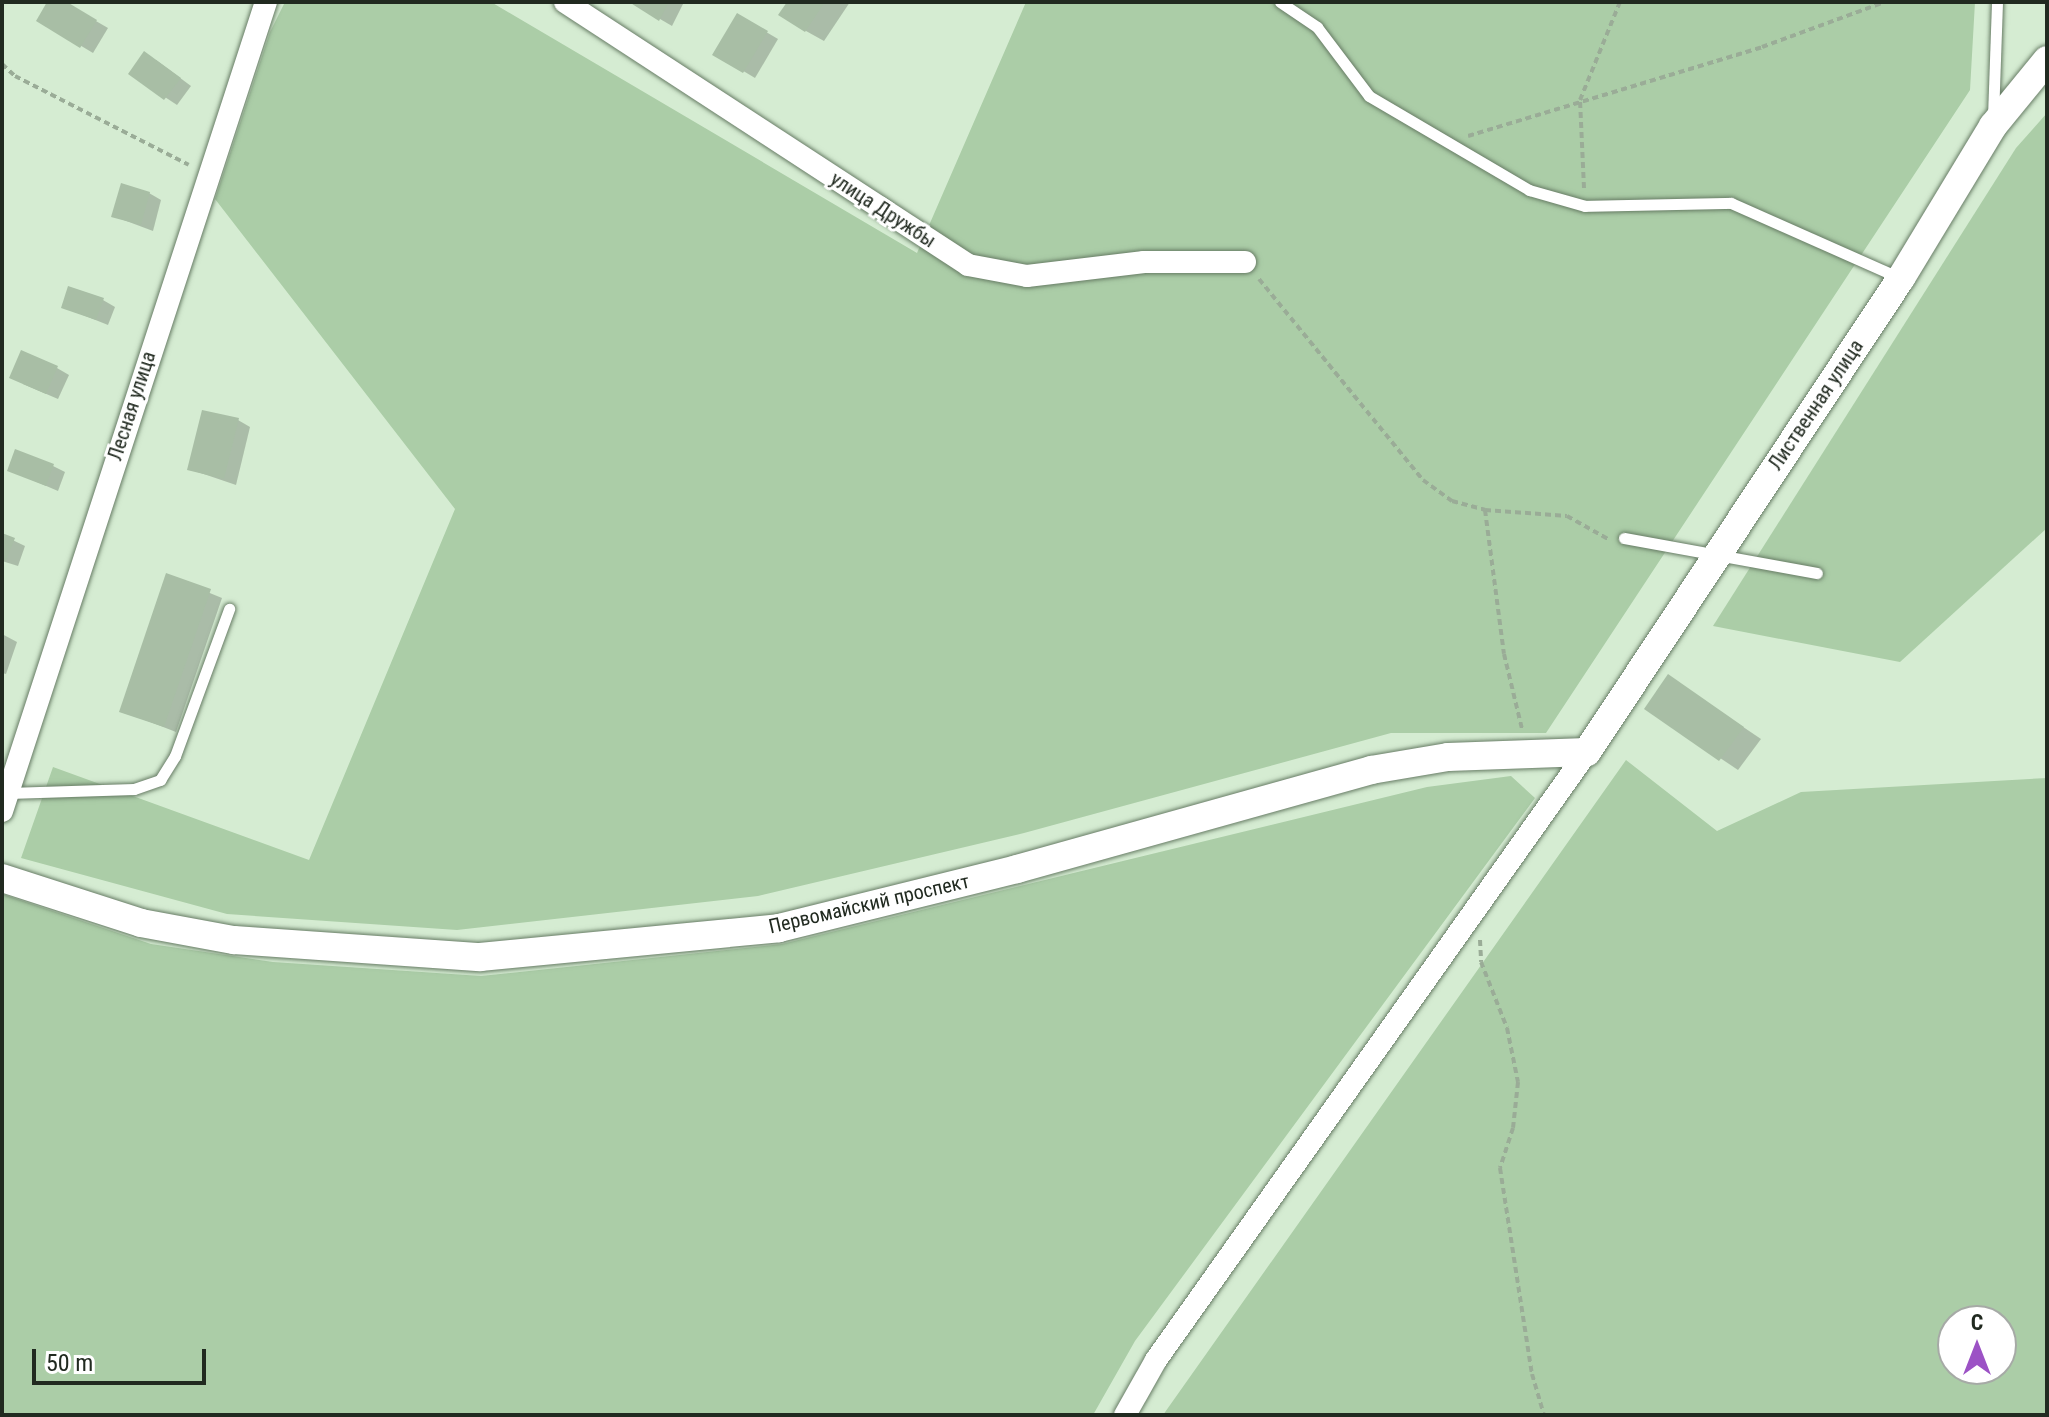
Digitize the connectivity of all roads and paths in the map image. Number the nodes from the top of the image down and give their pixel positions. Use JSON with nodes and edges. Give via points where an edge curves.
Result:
{"nodes":[{"id":1,"x":266,"y":2,"type":"edge"},
{"id":2,"x":565,"y":2,"type":"edge"},
{"id":3,"x":1280,"y":2,"type":"edge"},
{"id":4,"x":1620,"y":2,"type":"edge"},
{"id":5,"x":1885,"y":2,"type":"edge"},
{"id":6,"x":1997,"y":2,"type":"edge"},
{"id":7,"x":2047,"y":60,"type":"edge"},
{"id":8,"x":2,"y":64,"type":"edge"},
{"id":9,"x":1580,"y":100,"type":"junction"},
{"id":10,"x":1993,"y":126,"type":"junction"},
{"id":11,"x":1443,"y":144,"type":"junction"},
{"id":12,"x":207,"y":174,"type":"junction"},
{"id":13,"x":1585,"y":206,"type":"junction"},
{"id":14,"x":1245,"y":262,"type":"joint"},
{"id":15,"x":1901,"y":278,"type":"junction"},
{"id":16,"x":1485,"y":510,"type":"junction"},
{"id":17,"x":1624,"y":538,"type":"joint"},
{"id":18,"x":1718,"y":552,"type":"junction"},
{"id":19,"x":1817,"y":573,"type":"dead end"},
{"id":20,"x":229,"y":609,"type":"dead end"},
{"id":21,"x":1587,"y":752,"type":"junction"},
{"id":22,"x":1529,"y":754,"type":"junction"},
{"id":23,"x":5,"y":802,"type":"edge"},
{"id":24,"x":2,"y":878,"type":"edge"},
{"id":25,"x":1480,"y":937,"type":"dead end"},
{"id":26,"x":1125,"y":1415,"type":"edge"},
{"id":27,"x":1544,"y":1415,"type":"edge"}],
"edges":[{"from":1,"to":12,"type":"street","name":"Лесная улица"},
{"from":2,"to":14,"type":"street","name":"улица Дружбы","via":[[968,265],[1027,276],[1144,262]]},
{"from":3,"to":11,"type":"lane","via":[[1317,27],[1369,96]]},
{"from":4,"to":9,"type":"path"},
{"from":5,"to":9,"type":"path","via":[[1762,47]]},
{"from":6,"to":10,"type":"lane"},
{"from":7,"to":10,"type":"street","name":"Лиственная улица"},
{"from":8,"to":12,"type":"path","via":[[15,76]]},
{"from":9,"to":11,"type":"path"},
{"from":9,"to":13,"type":"path"},
{"from":10,"to":15,"type":"street","name":"Лиственная улица"},
{"from":11,"to":13,"type":"lane","via":[[1529,190]]},
{"from":12,"to":23,"type":"street","name":"Лесная улица"},
{"from":13,"to":15,"type":"lane","via":[[1731,203]]},
{"from":14,"to":16,"type":"path","via":[[1423,480],[1452,501]]},
{"from":15,"to":18,"type":"street","name":"Лиственная улица"},
{"from":16,"to":17,"type":"path","via":[[1567,516],[1605,539]]},
{"from":16,"to":22,"type":"path","via":[[1504,654]]},
{"from":17,"to":18,"type":"lane"},
{"from":18,"to":19,"type":"lane"},
{"from":18,"to":21,"type":"street","name":"Лиственная улица"},
{"from":20,"to":23,"type":"lane","via":[[175,756],[160,780],[134,789]]},
{"from":21,"to":22,"type":"street","name":"Первомайский проспект"},
{"from":21,"to":26,"type":"street","via":[[1156,1360]]},
{"from":22,"to":24,"type":"street","name":"Первомайский проспект","via":[[1448,757],[1371,770],[1017,869],[779,928],[480,957],[234,940],[141,923]]},
{"from":25,"to":27,"type":"path","via":[[1481,962],[1507,1028],[1518,1082],[1513,1128],[1500,1168],[1532,1374]]}]}
